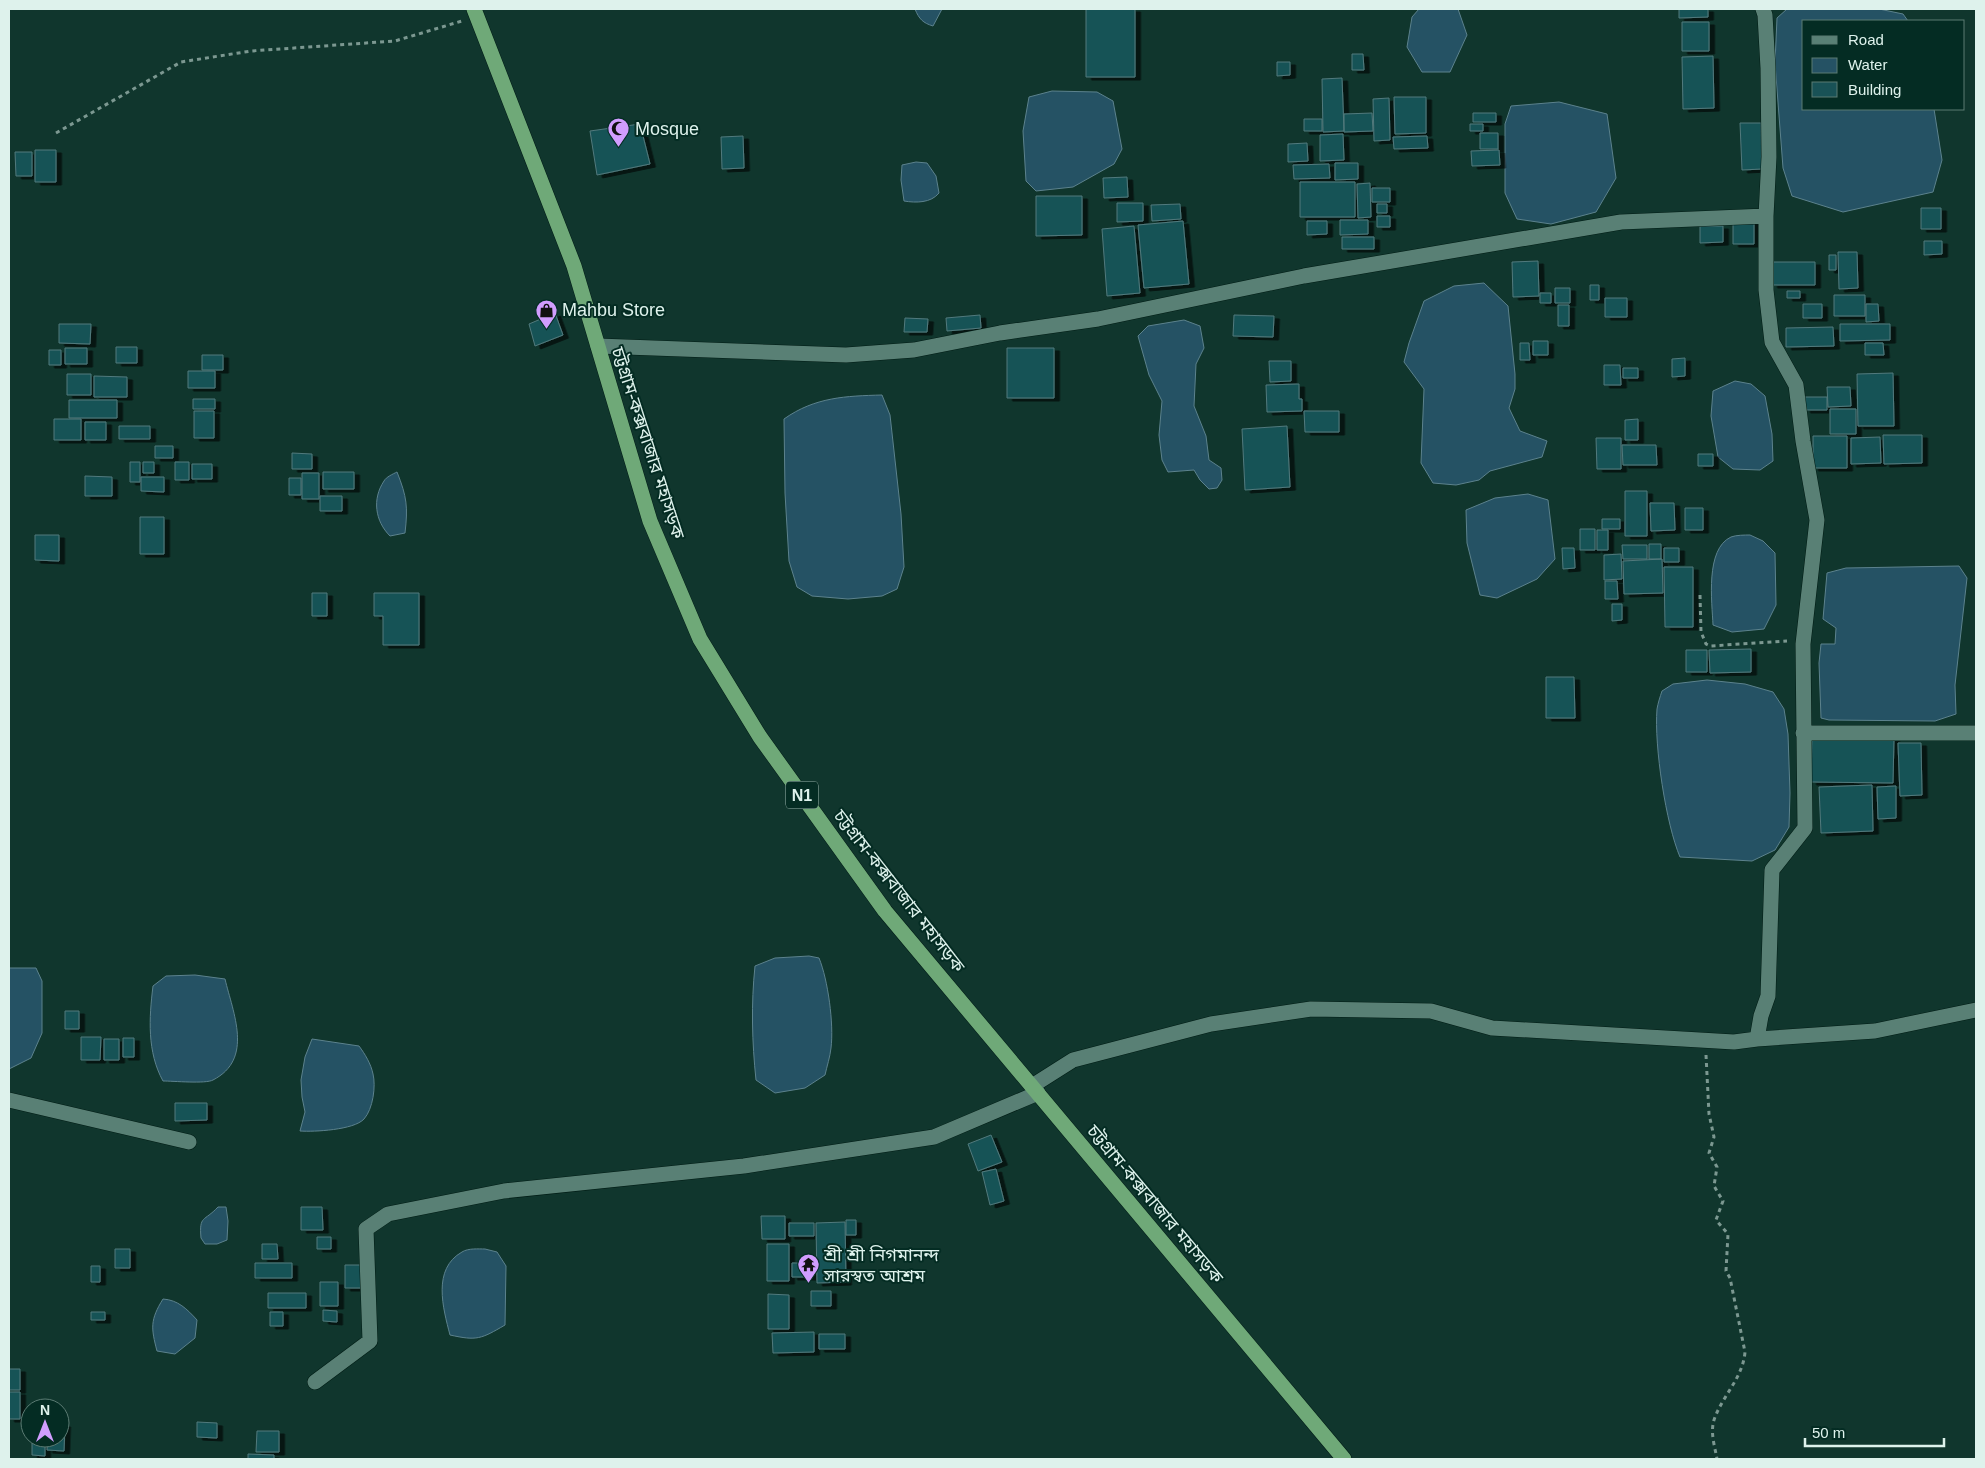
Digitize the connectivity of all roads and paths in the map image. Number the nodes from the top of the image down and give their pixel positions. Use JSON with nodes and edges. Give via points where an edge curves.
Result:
{"nodes":[{"id":1,"x":1763,"y":9,"type":"edge"},
{"id":2,"x":475,"y":12,"type":"edge"},
{"id":3,"x":56,"y":133,"type":"dead end"},
{"id":4,"x":1766,"y":216,"type":"junction"},
{"id":5,"x":598,"y":346,"type":"junction"},
{"id":6,"x":1700,"y":595,"type":"dead end"},
{"id":7,"x":1803,"y":638,"type":"junction"},
{"id":8,"x":1803,"y":732,"type":"junction"},
{"id":9,"x":1976,"y":733,"type":"edge"},
{"id":10,"x":1976,"y":1010,"type":"edge"},
{"id":11,"x":1757,"y":1039,"type":"junction"},
{"id":12,"x":1705,"y":1040,"type":"junction"},
{"id":13,"x":1035,"y":1089,"type":"junction"},
{"id":14,"x":9,"y":1100,"type":"edge"},
{"id":15,"x":189,"y":1142,"type":"dead end"},
{"id":16,"x":315,"y":1382,"type":"dead end"},
{"id":17,"x":1344,"y":1459,"type":"edge"},
{"id":18,"x":1717,"y":1459,"type":"edge"}],
"edges":[{"from":1,"to":4,"type":"street","via":[[1768,68]]},
{"from":2,"to":3,"type":"path","via":[[395,41],[251,51],[182,62]]},
{"from":2,"to":5,"type":"highway","name":"চট্টগ্রাম-কক্সবাজার মহাসড়ক","number":"N1","via":[[574,266]]},
{"from":4,"to":5,"type":"street","via":[[1621,222],[1304,276],[1098,319],[914,350],[846,355]]},
{"from":4,"to":7,"type":"street","via":[[1766,290],[1772,342],[1796,385],[1817,520]]},
{"from":5,"to":13,"type":"highway","name":"চট্টগ্রাম-কক্সবাজার মহাসড়ক","number":"N1","via":[[650,521],[700,639],[760,737],[885,910]]},
{"from":6,"to":7,"type":"path","via":[[1701,632],[1710,646]]},
{"from":7,"to":8,"type":"street"},
{"from":8,"to":9,"type":"street"},
{"from":8,"to":11,"type":"street","via":[[1805,828],[1772,870],[1768,996]]},
{"from":10,"to":11,"type":"street","via":[[1875,1031]]},
{"from":11,"to":12,"type":"street","via":[[1734,1042]]},
{"from":12,"to":13,"type":"street","via":[[1492,1028],[1431,1011],[1311,1010],[1211,1024],[1074,1060]]},
{"from":12,"to":18,"type":"path","via":[[1709,1114],[1714,1137],[1709,1152],[1717,1167],[1714,1186],[1723,1201],[1716,1220],[1728,1234],[1726,1271],[1745,1352],[1744,1364],[1714,1420],[1712,1434]]},
{"from":13,"to":16,"type":"street","via":[[934,1137],[744,1166],[504,1192],[388,1214],[366,1229],[370,1341]]},
{"from":13,"to":17,"type":"highway","name":"চট্টগ্রাম-কক্সবাজার মহাসড়ক","number":"N1"},
{"from":14,"to":15,"type":"street"}]}
